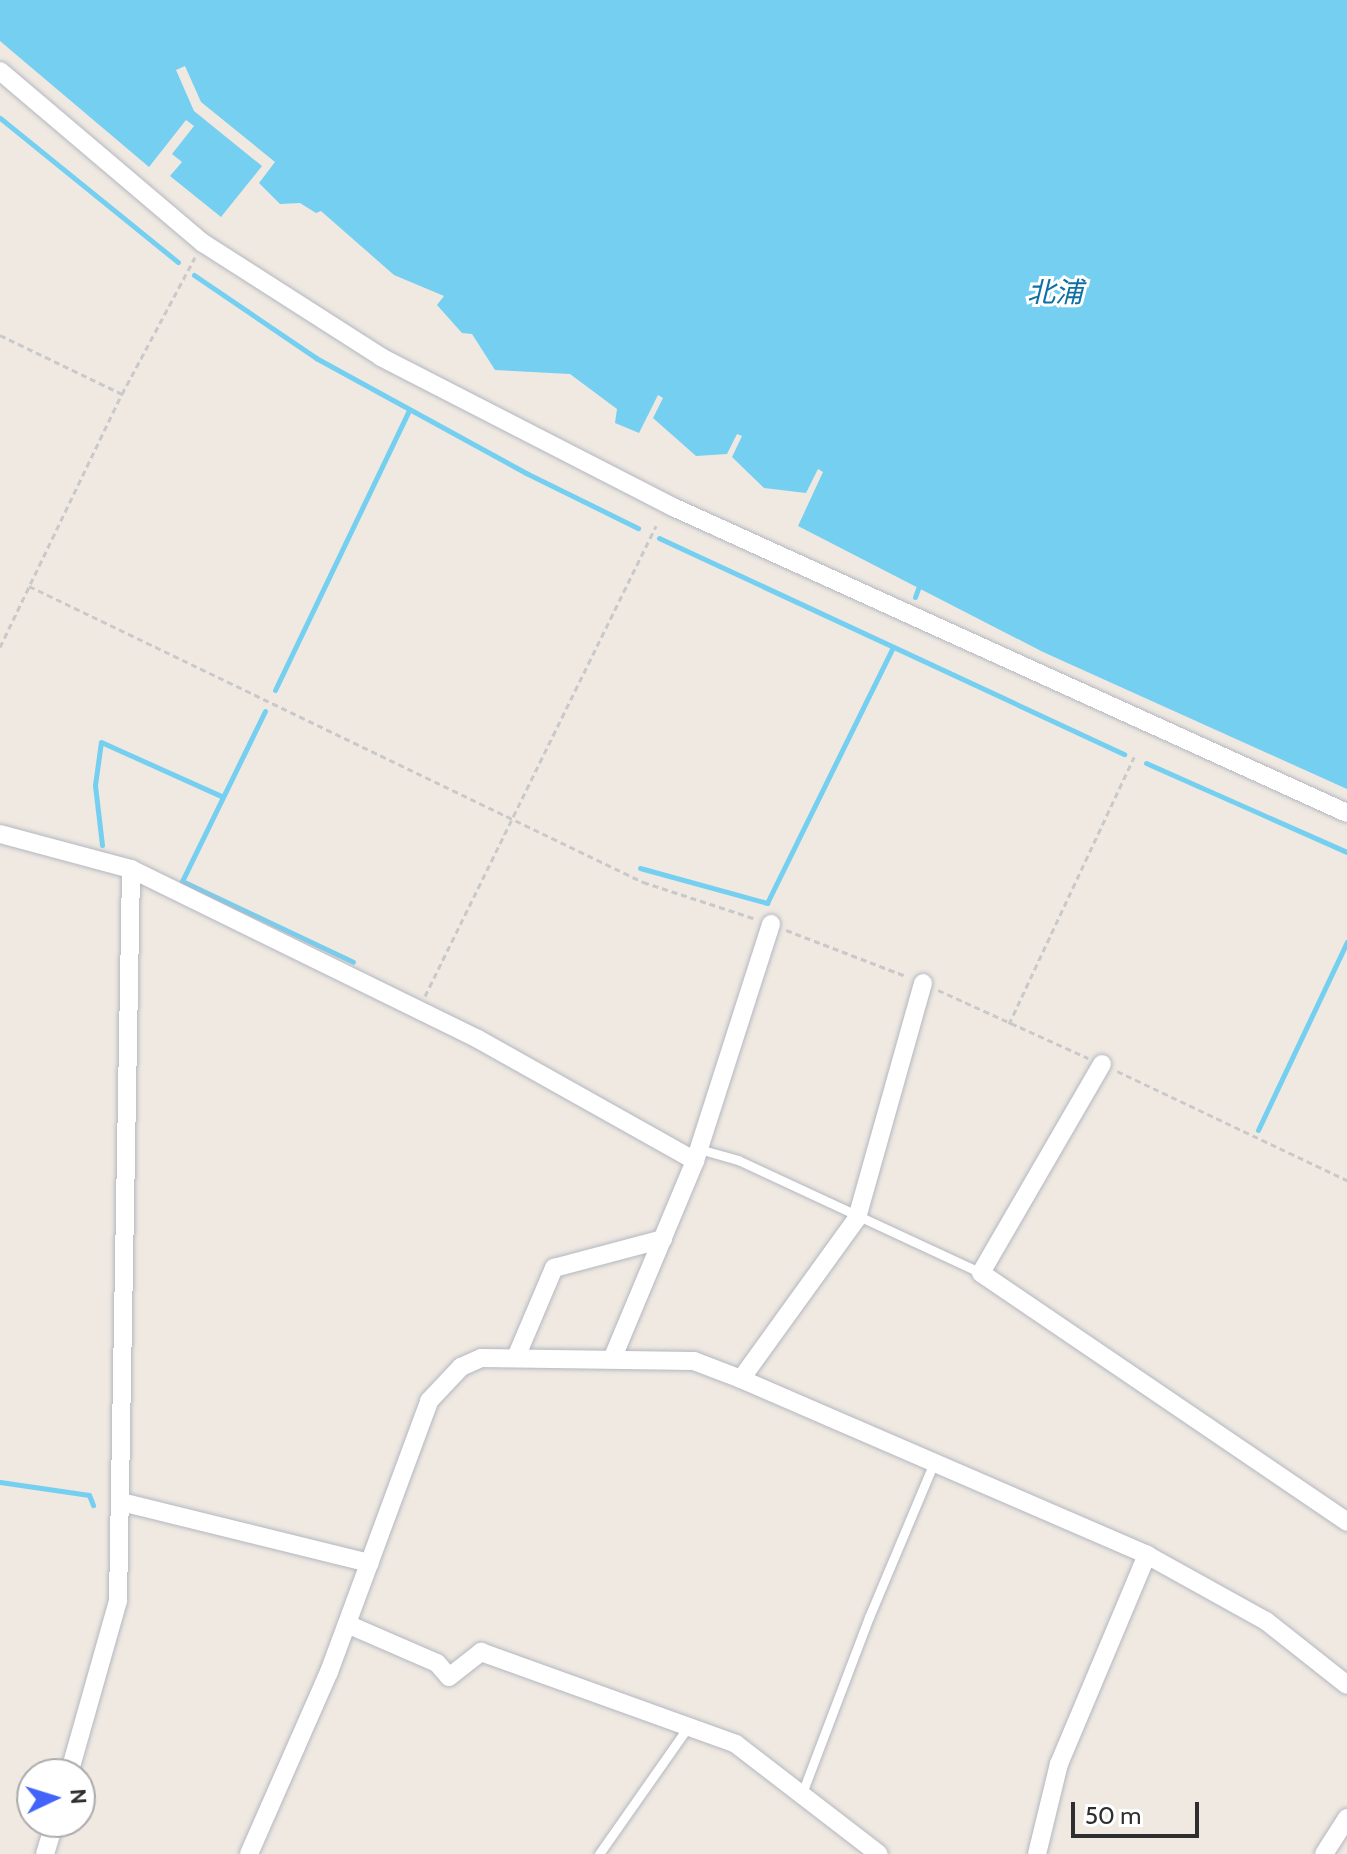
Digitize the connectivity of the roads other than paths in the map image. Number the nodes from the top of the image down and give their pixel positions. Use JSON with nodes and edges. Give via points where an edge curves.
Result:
{"nodes":[{"id":1,"x":0,"y":71,"type":"edge"},
{"id":2,"x":1347,"y":813,"type":"edge"},
{"id":3,"x":0,"y":834,"type":"edge"},
{"id":4,"x":131,"y":869,"type":"junction"},
{"id":5,"x":771,"y":924,"type":"road end"},
{"id":6,"x":923,"y":983,"type":"road end"},
{"id":7,"x":1102,"y":1064,"type":"road end"},
{"id":8,"x":697,"y":1155,"type":"junction"},
{"id":9,"x":857,"y":1218,"type":"junction"},
{"id":10,"x":663,"y":1239,"type":"junction"},
{"id":11,"x":981,"y":1273,"type":"junction"},
{"id":12,"x":517,"y":1355,"type":"junction"},
{"id":13,"x":613,"y":1357,"type":"junction"},
{"id":14,"x":741,"y":1379,"type":"junction"},
{"id":15,"x":933,"y":1465,"type":"junction"},
{"id":16,"x":121,"y":1502,"type":"junction"},
{"id":17,"x":1347,"y":1522,"type":"edge"},
{"id":18,"x":1147,"y":1555,"type":"junction"},
{"id":19,"x":370,"y":1563,"type":"junction"},
{"id":20,"x":347,"y":1624,"type":"junction"},
{"id":21,"x":1347,"y":1685,"type":"edge"},
{"id":22,"x":688,"y":1727,"type":"junction"},
{"id":23,"x":74,"y":1758,"type":"edge"},
{"id":24,"x":801,"y":1796,"type":"junction"},
{"id":25,"x":1347,"y":1818,"type":"edge"},
{"id":26,"x":249,"y":1854,"type":"edge"},
{"id":27,"x":599,"y":1854,"type":"edge"},
{"id":28,"x":879,"y":1854,"type":"edge"},
{"id":29,"x":1037,"y":1854,"type":"edge"},
{"id":30,"x":1324,"y":1854,"type":"edge"}],
"edges":[{"from":1,"to":2,"type":"street","via":[[203,243],[381,357],[558,452]]},
{"from":3,"to":4,"type":"street"},
{"from":4,"to":8,"type":"street"},
{"from":4,"to":16,"type":"street"},
{"from":5,"to":8,"type":"street"},
{"from":6,"to":9,"type":"street"},
{"from":7,"to":11,"type":"street"},
{"from":8,"to":9,"type":"lane","via":[[738,1160]]},
{"from":8,"to":10,"type":"street"},
{"from":9,"to":11,"type":"lane"},
{"from":9,"to":14,"type":"street"},
{"from":10,"to":12,"type":"street","via":[[554,1268]]},
{"from":10,"to":13,"type":"street"},
{"from":11,"to":17,"type":"street"},
{"from":12,"to":13,"type":"street"},
{"from":12,"to":19,"type":"street","via":[[481,1358],[461,1367],[429,1401]]},
{"from":13,"to":14,"type":"street","via":[[694,1361]]},
{"from":14,"to":15,"type":"street"},
{"from":15,"to":18,"type":"street"},
{"from":15,"to":24,"type":"lane"},
{"from":16,"to":19,"type":"street"},
{"from":16,"to":23,"type":"street","via":[[118,1601]]},
{"from":18,"to":21,"type":"street","via":[[1266,1621]]},
{"from":18,"to":29,"type":"street","via":[[1059,1764]]},
{"from":19,"to":20,"type":"street"},
{"from":20,"to":22,"type":"street","via":[[437,1663],[449,1677],[481,1652]]},
{"from":20,"to":26,"type":"street"},
{"from":22,"to":24,"type":"street","via":[[736,1744]]},
{"from":22,"to":27,"type":"lane"},
{"from":24,"to":28,"type":"street"},
{"from":25,"to":30,"type":"street"}]}
